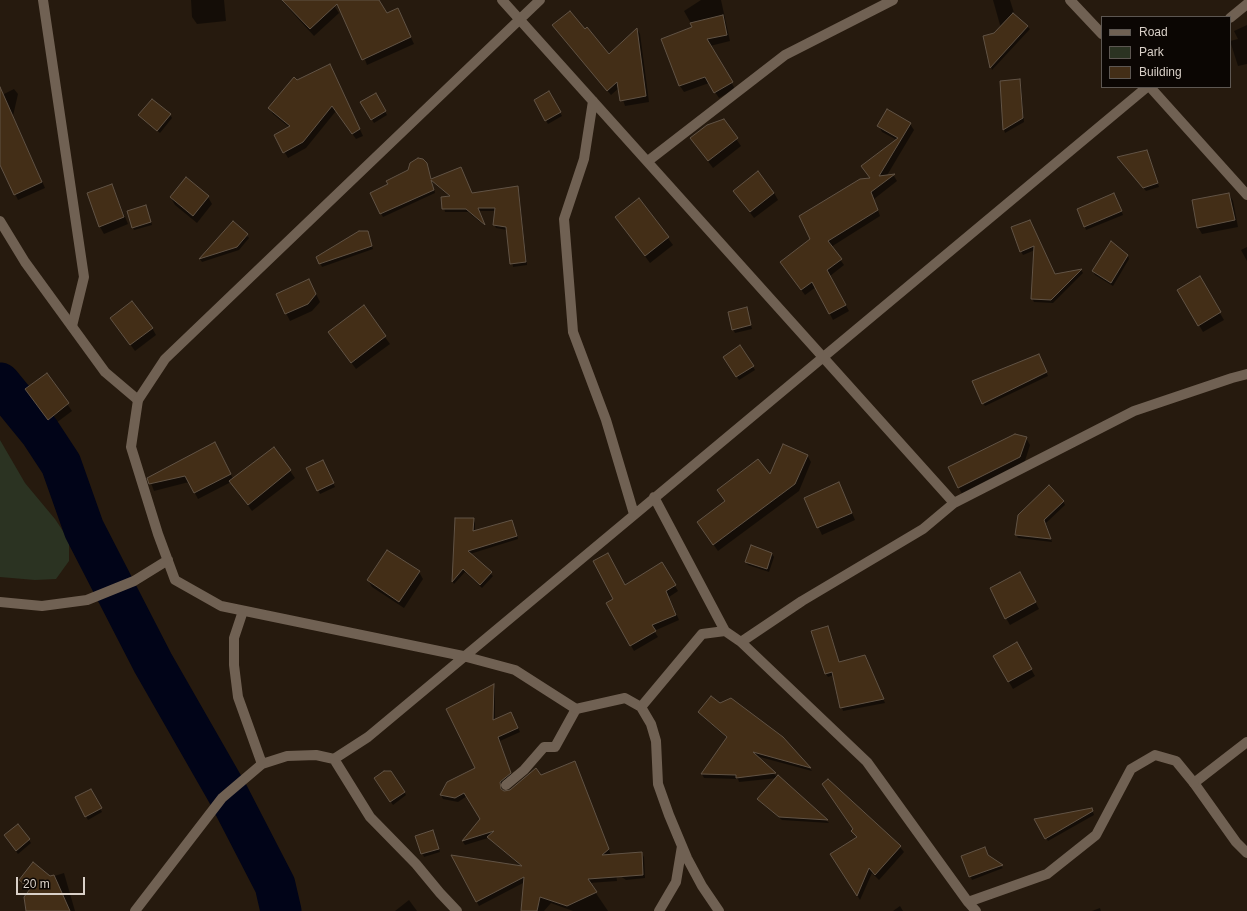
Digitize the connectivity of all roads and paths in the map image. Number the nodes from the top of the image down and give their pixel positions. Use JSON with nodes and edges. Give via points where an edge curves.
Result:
{"nodes":[{"id":1,"x":42,"y":0,"type":"edge"},
{"id":2,"x":502,"y":0,"type":"edge"},
{"id":3,"x":540,"y":0,"type":"edge"},
{"id":4,"x":893,"y":0,"type":"edge"},
{"id":5,"x":1070,"y":0,"type":"edge"},
{"id":6,"x":1247,"y":4,"type":"edge"},
{"id":7,"x":1231,"y":17,"type":"edge"},
{"id":8,"x":520,"y":20,"type":"junction"},
{"id":9,"x":1101,"y":33,"type":"edge"},
{"id":10,"x":1146,"y":88,"type":"edge"},
{"id":11,"x":1151,"y":88,"type":"edge"},
{"id":12,"x":593,"y":101,"type":"junction"},
{"id":13,"x":648,"y":161,"type":"junction"},
{"id":14,"x":1247,"y":195,"type":"edge"},
{"id":15,"x":0,"y":221,"type":"edge"},
{"id":16,"x":72,"y":326,"type":"junction"},
{"id":17,"x":822,"y":357,"type":"junction"},
{"id":18,"x":1247,"y":374,"type":"edge"},
{"id":19,"x":138,"y":400,"type":"junction"},
{"id":20,"x":654,"y":497,"type":"junction"},
{"id":21,"x":954,"y":503,"type":"junction"},
{"id":22,"x":634,"y":514,"type":"junction"},
{"id":23,"x":168,"y":560,"type":"junction"},
{"id":24,"x":0,"y":602,"type":"edge"},
{"id":25,"x":243,"y":611,"type":"junction"},
{"id":26,"x":725,"y":632,"type":"junction"},
{"id":27,"x":741,"y":642,"type":"junction"},
{"id":28,"x":463,"y":656,"type":"junction"},
{"id":29,"x":641,"y":707,"type":"junction"},
{"id":30,"x":576,"y":709,"type":"junction"},
{"id":31,"x":1247,"y":742,"type":"edge"},
{"id":32,"x":334,"y":759,"type":"junction"},
{"id":33,"x":262,"y":764,"type":"junction"},
{"id":34,"x":1194,"y":783,"type":"junction"},
{"id":35,"x":506,"y":785,"type":"dead end"},
{"id":36,"x":682,"y":846,"type":"junction"},
{"id":37,"x":1247,"y":853,"type":"edge"},
{"id":38,"x":968,"y":902,"type":"junction"},
{"id":39,"x":135,"y":911,"type":"edge"},
{"id":40,"x":457,"y":911,"type":"edge"},
{"id":41,"x":659,"y":911,"type":"edge"},
{"id":42,"x":719,"y":911,"type":"edge"},
{"id":43,"x":976,"y":911,"type":"edge"}],
"edges":[{"from":1,"to":16,"type":"street","via":[[84,278]]},
{"from":2,"to":8,"type":"street"},
{"from":3,"to":8,"type":"street"},
{"from":4,"to":13,"type":"street","via":[[785,55]]},
{"from":5,"to":9,"type":"street"},
{"from":6,"to":7,"type":"street"},
{"from":8,"to":12,"type":"street"},
{"from":8,"to":19,"type":"street","via":[[166,359]]},
{"from":10,"to":17,"type":"street"},
{"from":11,"to":14,"type":"street"},
{"from":12,"to":13,"type":"street"},
{"from":12,"to":22,"type":"street","via":[[584,159],[564,219],[573,332],[606,420]]},
{"from":13,"to":17,"type":"street"},
{"from":15,"to":16,"type":"street","via":[[25,262]]},
{"from":16,"to":19,"type":"street","via":[[105,372]]},
{"from":17,"to":20,"type":"street"},
{"from":17,"to":21,"type":"street"},
{"from":18,"to":21,"type":"street","via":[[1134,411]]},
{"from":19,"to":23,"type":"street","via":[[131,447]]},
{"from":20,"to":22,"type":"street"},
{"from":20,"to":26,"type":"street"},
{"from":21,"to":27,"type":"street","via":[[923,529],[802,601]]},
{"from":22,"to":28,"type":"street"},
{"from":23,"to":24,"type":"street","via":[[134,581],[87,600],[42,606]]},
{"from":23,"to":25,"type":"street","via":[[175,580],[221,606]]},
{"from":25,"to":28,"type":"street"},
{"from":25,"to":33,"type":"street","via":[[234,638],[236,684],[238,697]]},
{"from":26,"to":27,"type":"street"},
{"from":26,"to":29,"type":"street","via":[[702,634]]},
{"from":27,"to":38,"type":"street","via":[[867,762]]},
{"from":28,"to":30,"type":"street","via":[[515,670]]},
{"from":28,"to":32,"type":"street","via":[[399,713]]},
{"from":29,"to":30,"type":"street","via":[[625,698]]},
{"from":29,"to":36,"type":"street","via":[[651,724],[656,741],[658,784]]},
{"from":30,"to":35,"type":"street","via":[[554,747],[544,747],[524,770]]},
{"from":31,"to":34,"type":"street"},
{"from":32,"to":33,"type":"street","via":[[287,756]]},
{"from":32,"to":40,"type":"street","via":[[370,817],[412,859]]},
{"from":33,"to":39,"type":"street","via":[[222,798]]},
{"from":34,"to":37,"type":"street","via":[[1236,842]]},
{"from":34,"to":38,"type":"street","via":[[1176,761],[1156,755],[1131,769],[1096,835],[1047,874]]},
{"from":36,"to":41,"type":"street","via":[[676,882]]},
{"from":36,"to":42,"type":"street","via":[[702,886]]},
{"from":38,"to":43,"type":"street"}]}
